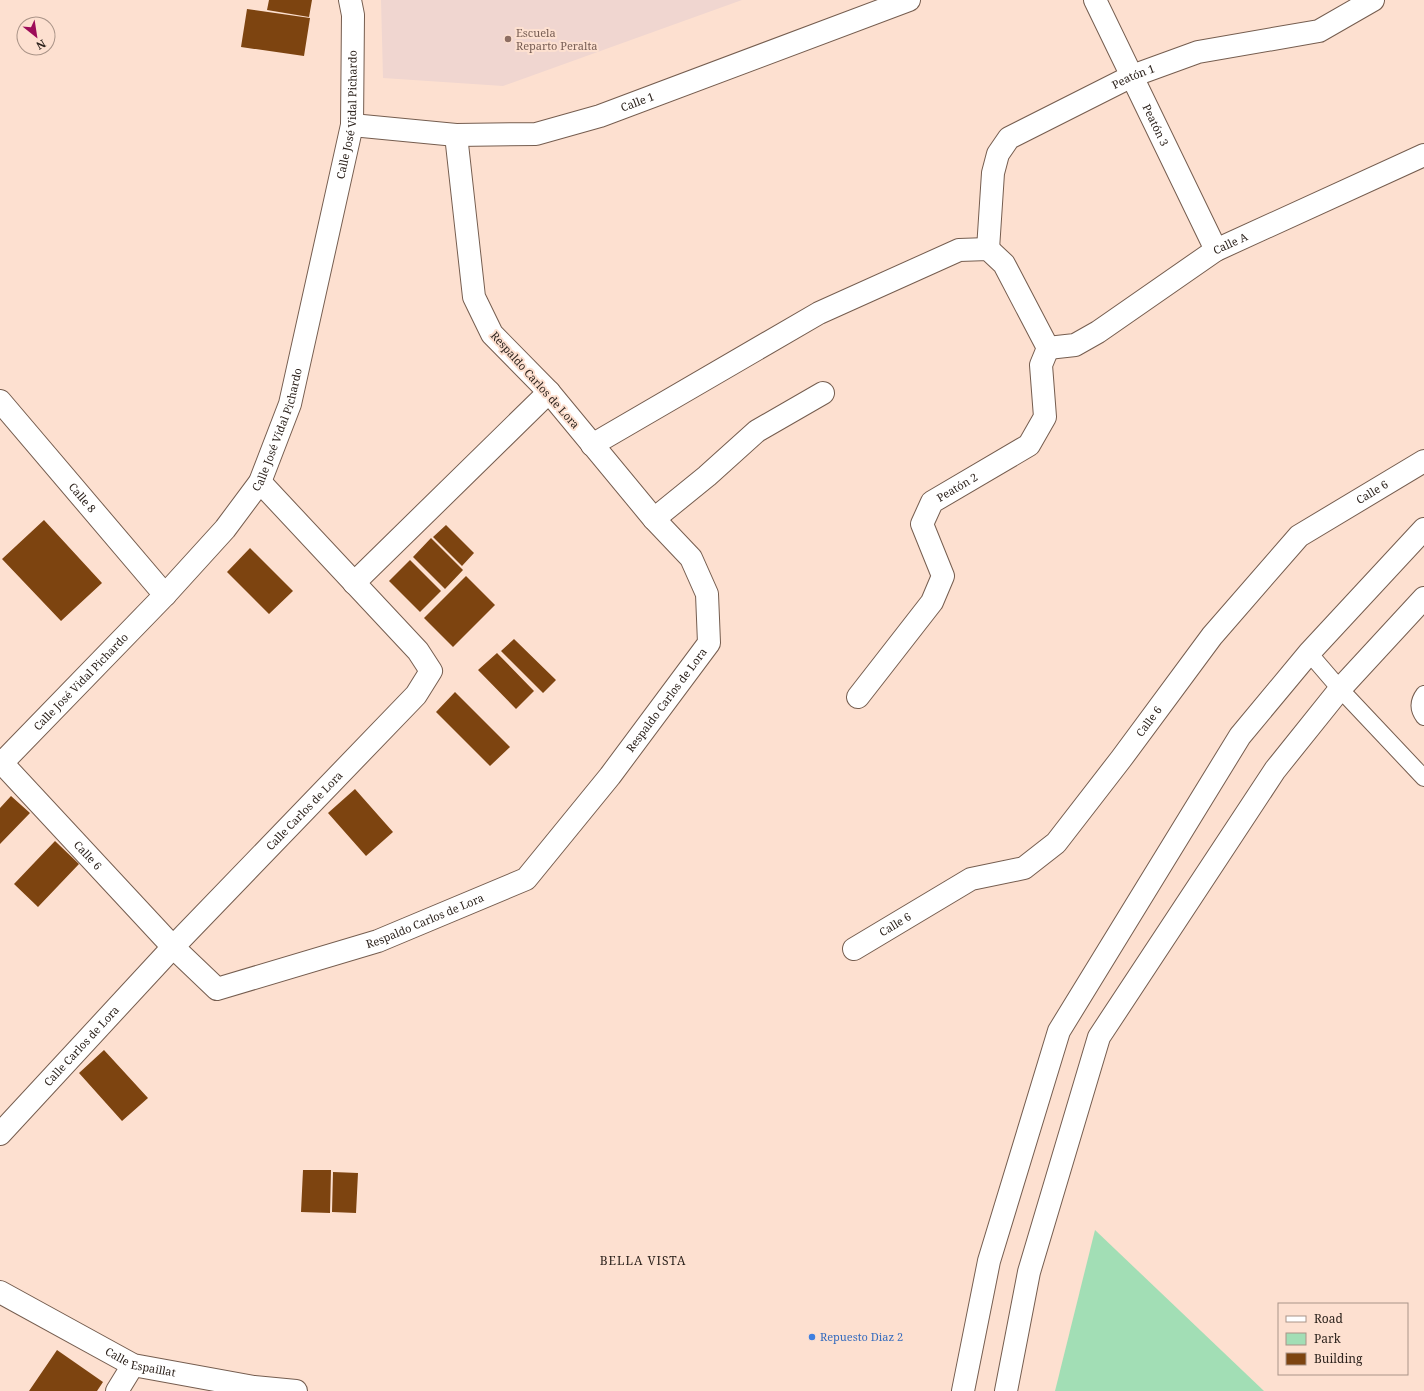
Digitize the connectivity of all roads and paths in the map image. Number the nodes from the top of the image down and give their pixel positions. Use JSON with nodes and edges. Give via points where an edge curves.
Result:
{"nodes":[{"id":1,"x":350,"y":0,"type":"edge"},
{"id":2,"x":909,"y":0,"type":"edge"},
{"id":3,"x":1095,"y":0,"type":"edge"},
{"id":4,"x":1373,"y":0,"type":"edge"},
{"id":5,"x":1132,"y":76,"type":"junction"},
{"id":6,"x":352,"y":125,"type":"junction"},
{"id":7,"x":456,"y":135,"type":"junction"},
{"id":8,"x":1424,"y":155,"type":"edge"},
{"id":9,"x":988,"y":249,"type":"junction"},
{"id":10,"x":1216,"y":250,"type":"junction"},
{"id":11,"x":1048,"y":348,"type":"junction"},
{"id":12,"x":549,"y":392,"type":"junction"},
{"id":13,"x":823,"y":393,"type":"dead end"},
{"id":14,"x":0,"y":400,"type":"edge"},
{"id":15,"x":592,"y":446,"type":"junction"},
{"id":16,"x":1424,"y":461,"type":"edge"},
{"id":17,"x":260,"y":482,"type":"junction"},
{"id":18,"x":654,"y":519,"type":"junction"},
{"id":19,"x":1424,"y":529,"type":"edge"},
{"id":20,"x":354,"y":583,"type":"junction"},
{"id":21,"x":166,"y":595,"type":"junction"},
{"id":22,"x":1424,"y":598,"type":"edge"},
{"id":23,"x":1309,"y":652,"type":"junction"},
{"id":24,"x":1340,"y":689,"type":"junction"},
{"id":25,"x":1424,"y":694,"type":"edge"},
{"id":26,"x":858,"y":697,"type":"dead end"},
{"id":27,"x":1424,"y":717,"type":"edge"},
{"id":28,"x":1,"y":764,"type":"edge"},
{"id":29,"x":1424,"y":778,"type":"edge"},
{"id":30,"x":173,"y":947,"type":"junction"},
{"id":31,"x":854,"y":949,"type":"dead end"},
{"id":32,"x":0,"y":1134,"type":"edge"},
{"id":33,"x":0,"y":1292,"type":"edge"},
{"id":34,"x":134,"y":1365,"type":"junction"},
{"id":35,"x":254,"y":1389,"type":"edge"},
{"id":36,"x":117,"y":1391,"type":"edge"},
{"id":37,"x":296,"y":1391,"type":"edge"},
{"id":38,"x":963,"y":1391,"type":"edge"},
{"id":39,"x":1006,"y":1391,"type":"edge"}],
"edges":[{"from":1,"to":6,"type":"street","name":"Calle José Vidal Pichardo","via":[[353,15]]},
{"from":2,"to":7,"type":"street","name":"Calle 1","via":[[600,116],[536,134]]},
{"from":3,"to":5,"type":"street","name":"Peatón 3"},
{"from":4,"to":5,"type":"street","name":"Peatón 1","via":[[1319,31],[1198,52]]},
{"from":5,"to":9,"type":"street","name":"Peatón 1","via":[[1009,138],[998,154],[993,173]]},
{"from":5,"to":10,"type":"street","name":"Peatón 3"},
{"from":6,"to":7,"type":"street","name":"Calle 1"},
{"from":6,"to":17,"type":"street","name":"Calle José Vidal Pichardo","via":[[290,404]]},
{"from":7,"to":12,"type":"street","name":"Respaldo Carlos de Lora","via":[[474,297],[492,334]]},
{"from":8,"to":10,"type":"street","name":"Calle A"},
{"from":9,"to":11,"type":"street","via":[[1004,264]]},
{"from":9,"to":15,"type":"street","via":[[959,250],[819,313]]},
{"from":10,"to":11,"type":"street","name":"Calle A","via":[[1075,346]]},
{"from":11,"to":26,"type":"street","name":"Peatón 2","via":[[1041,365],[1045,417],[1029,445],[932,502],[922,524],[943,576],[932,602]]},
{"from":12,"to":15,"type":"street","name":"Respaldo Carlos de Lora"},
{"from":12,"to":20,"type":"street"},
{"from":13,"to":18,"type":"street","via":[[757,431]]},
{"from":14,"to":21,"type":"street","name":"Calle 8"},
{"from":15,"to":18,"type":"street","name":"Respaldo Carlos de Lora"},
{"from":16,"to":31,"type":"street","name":"Calle 6","via":[[1299,536],[1212,636],[1056,843],[1024,868],[971,879]]},
{"from":17,"to":20,"type":"street","name":"Calle Carlos de Lora"},
{"from":17,"to":21,"type":"street","name":"Calle José Vidal Pichardo","via":[[225,529]]},
{"from":18,"to":30,"type":"street","name":"Respaldo Carlos de Lora","via":[[691,558],[707,594],[709,643],[610,776],[526,879],[378,941],[217,988]]},
{"from":19,"to":23,"type":"street"},
{"from":20,"to":30,"type":"street","name":"Calle Carlos de Lora","via":[[418,652],[431,671],[416,695]]},
{"from":21,"to":28,"type":"street","name":"Calle José Vidal Pichardo"},
{"from":22,"to":24,"type":"street"},
{"from":23,"to":24,"type":"lane"},
{"from":23,"to":38,"type":"street","via":[[1240,736],[1059,1031],[989,1261]]},
{"from":24,"to":29,"type":"lane"},
{"from":24,"to":39,"type":"street","via":[[1275,770],[1099,1037],[1029,1272]]},
{"from":25,"to":27,"type":"lane","via":[[1419,704]]},
{"from":28,"to":30,"type":"street","name":"Calle 6"},
{"from":30,"to":32,"type":"street","name":"Calle Carlos de Lora"},
{"from":33,"to":34,"type":"street","name":"Calle Espaillat"},
{"from":34,"to":35,"type":"street","name":"Calle Espaillat"},
{"from":34,"to":36,"type":"street"},
{"from":35,"to":37,"type":"street","name":"Calle Espaillat"}]}
